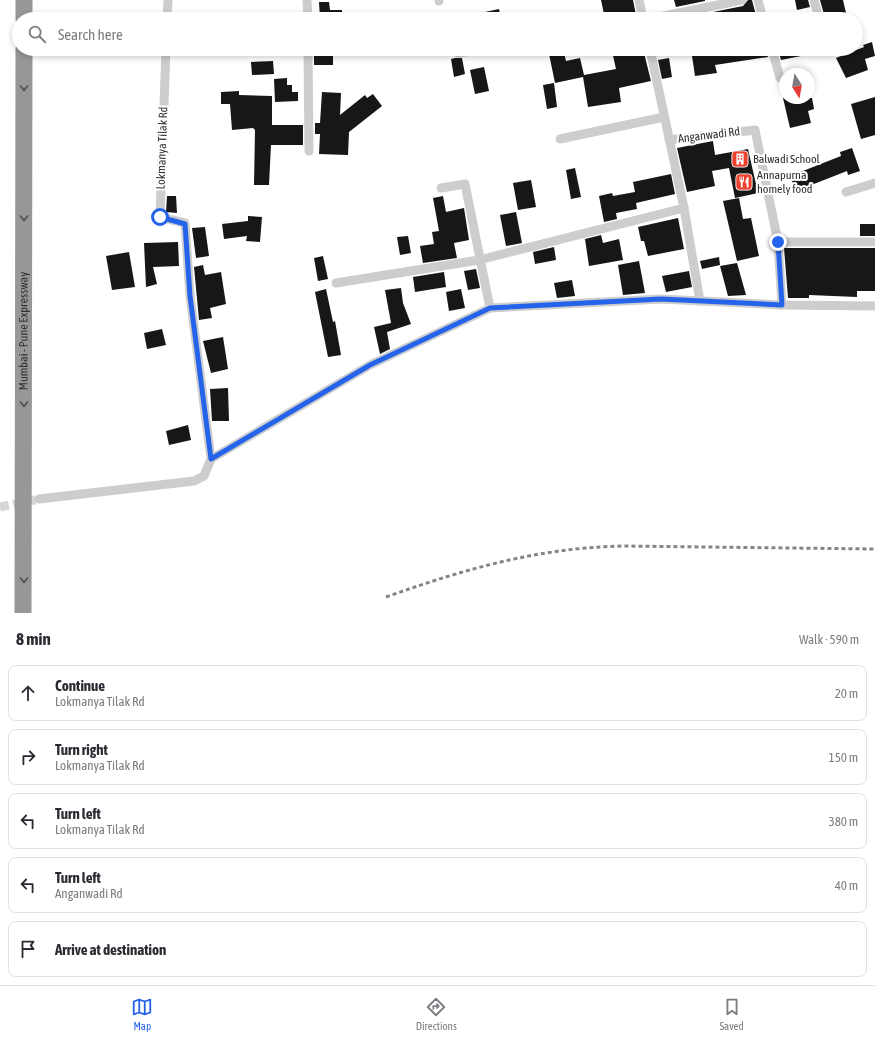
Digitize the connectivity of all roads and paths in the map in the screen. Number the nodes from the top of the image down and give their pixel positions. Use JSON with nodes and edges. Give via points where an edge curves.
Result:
{"nodes":[{"id":1,"x":24,"y":0,"type":"edge"},
{"id":2,"x":168,"y":0,"type":"edge"},
{"id":3,"x":307,"y":0,"type":"edge"},
{"id":4,"x":639,"y":0,"type":"edge"},
{"id":5,"x":742,"y":0,"type":"edge"},
{"id":6,"x":758,"y":0,"type":"edge"},
{"id":7,"x":814,"y":0,"type":"edge"},
{"id":8,"x":24,"y":12,"type":"edge"},
{"id":9,"x":167,"y":12,"type":"edge"},
{"id":10,"x":308,"y":12,"type":"edge"},
{"id":11,"x":642,"y":12,"type":"edge"},
{"id":12,"x":683,"y":12,"type":"edge"},
{"id":13,"x":761,"y":12,"type":"edge"},
{"id":14,"x":817,"y":12,"type":"edge"},
{"id":15,"x":24,"y":56,"type":"edge"},
{"id":16,"x":166,"y":56,"type":"edge"},
{"id":17,"x":308,"y":56,"type":"edge"},
{"id":18,"x":651,"y":56,"type":"edge"},
{"id":19,"x":774,"y":56,"type":"edge"},
{"id":20,"x":779,"y":74,"type":"edge"},
{"id":21,"x":664,"y":117,"type":"junction"},
{"id":22,"x":560,"y":140,"type":"dead end"},
{"id":23,"x":669,"y":140,"type":"junction"},
{"id":24,"x":308,"y":151,"type":"dead end"},
{"id":25,"x":875,"y":183,"type":"edge"},
{"id":26,"x":441,"y":188,"type":"dead end"},
{"id":27,"x":846,"y":192,"type":"dead end"},
{"id":28,"x":684,"y":208,"type":"junction"},
{"id":29,"x":778,"y":242,"type":"junction"},
{"id":30,"x":875,"y":242,"type":"edge"},
{"id":31,"x":479,"y":260,"type":"junction"},
{"id":32,"x":336,"y":284,"type":"dead end"},
{"id":33,"x":700,"y":301,"type":"junction"},
{"id":34,"x":782,"y":305,"type":"junction"},
{"id":35,"x":875,"y":306,"type":"edge"},
{"id":36,"x":490,"y":308,"type":"junction"},
{"id":37,"x":211,"y":459,"type":"junction"},
{"id":38,"x":39,"y":499,"type":"tunnel mouth"},
{"id":39,"x":24,"y":613,"type":"edge"}],
"edges":[{"from":1,"to":8,"type":"highway"},
{"from":2,"to":9,"type":"street"},
{"from":3,"to":10,"type":"street"},
{"from":4,"to":11,"type":"street"},
{"from":5,"to":12,"type":"street"},
{"from":6,"to":13,"type":"street"},
{"from":7,"to":14,"type":"street"},
{"from":15,"to":39,"type":"highway","name":"Mumbai - Pune Expressway","one_way":true},
{"from":16,"to":37,"type":"street","name":"Lokmanya Tilak Rd","via":[[160,217],[185,224],[190,296]]},
{"from":17,"to":24,"type":"street"},
{"from":18,"to":21,"type":"street"},
{"from":19,"to":20,"type":"street"},
{"from":21,"to":22,"type":"street"},
{"from":21,"to":23,"type":"street"},
{"from":23,"to":28,"type":"street"},
{"from":23,"to":29,"type":"street","name":"Anganwadi Rd","via":[[755,130]]},
{"from":25,"to":27,"type":"street"},
{"from":26,"to":31,"type":"street","via":[[465,184]]},
{"from":28,"to":31,"type":"street"},
{"from":28,"to":33,"type":"street"},
{"from":29,"to":30,"type":"street"},
{"from":29,"to":34,"type":"street","name":"Anganwadi Rd"},
{"from":31,"to":32,"type":"street"},
{"from":31,"to":36,"type":"street"},
{"from":33,"to":34,"type":"street"},
{"from":33,"to":36,"type":"street","via":[[661,299]]},
{"from":34,"to":35,"type":"street"},
{"from":36,"to":37,"type":"street","via":[[370,365]]},
{"from":37,"to":38,"type":"street","via":[[204,476],[194,481]]}]}
